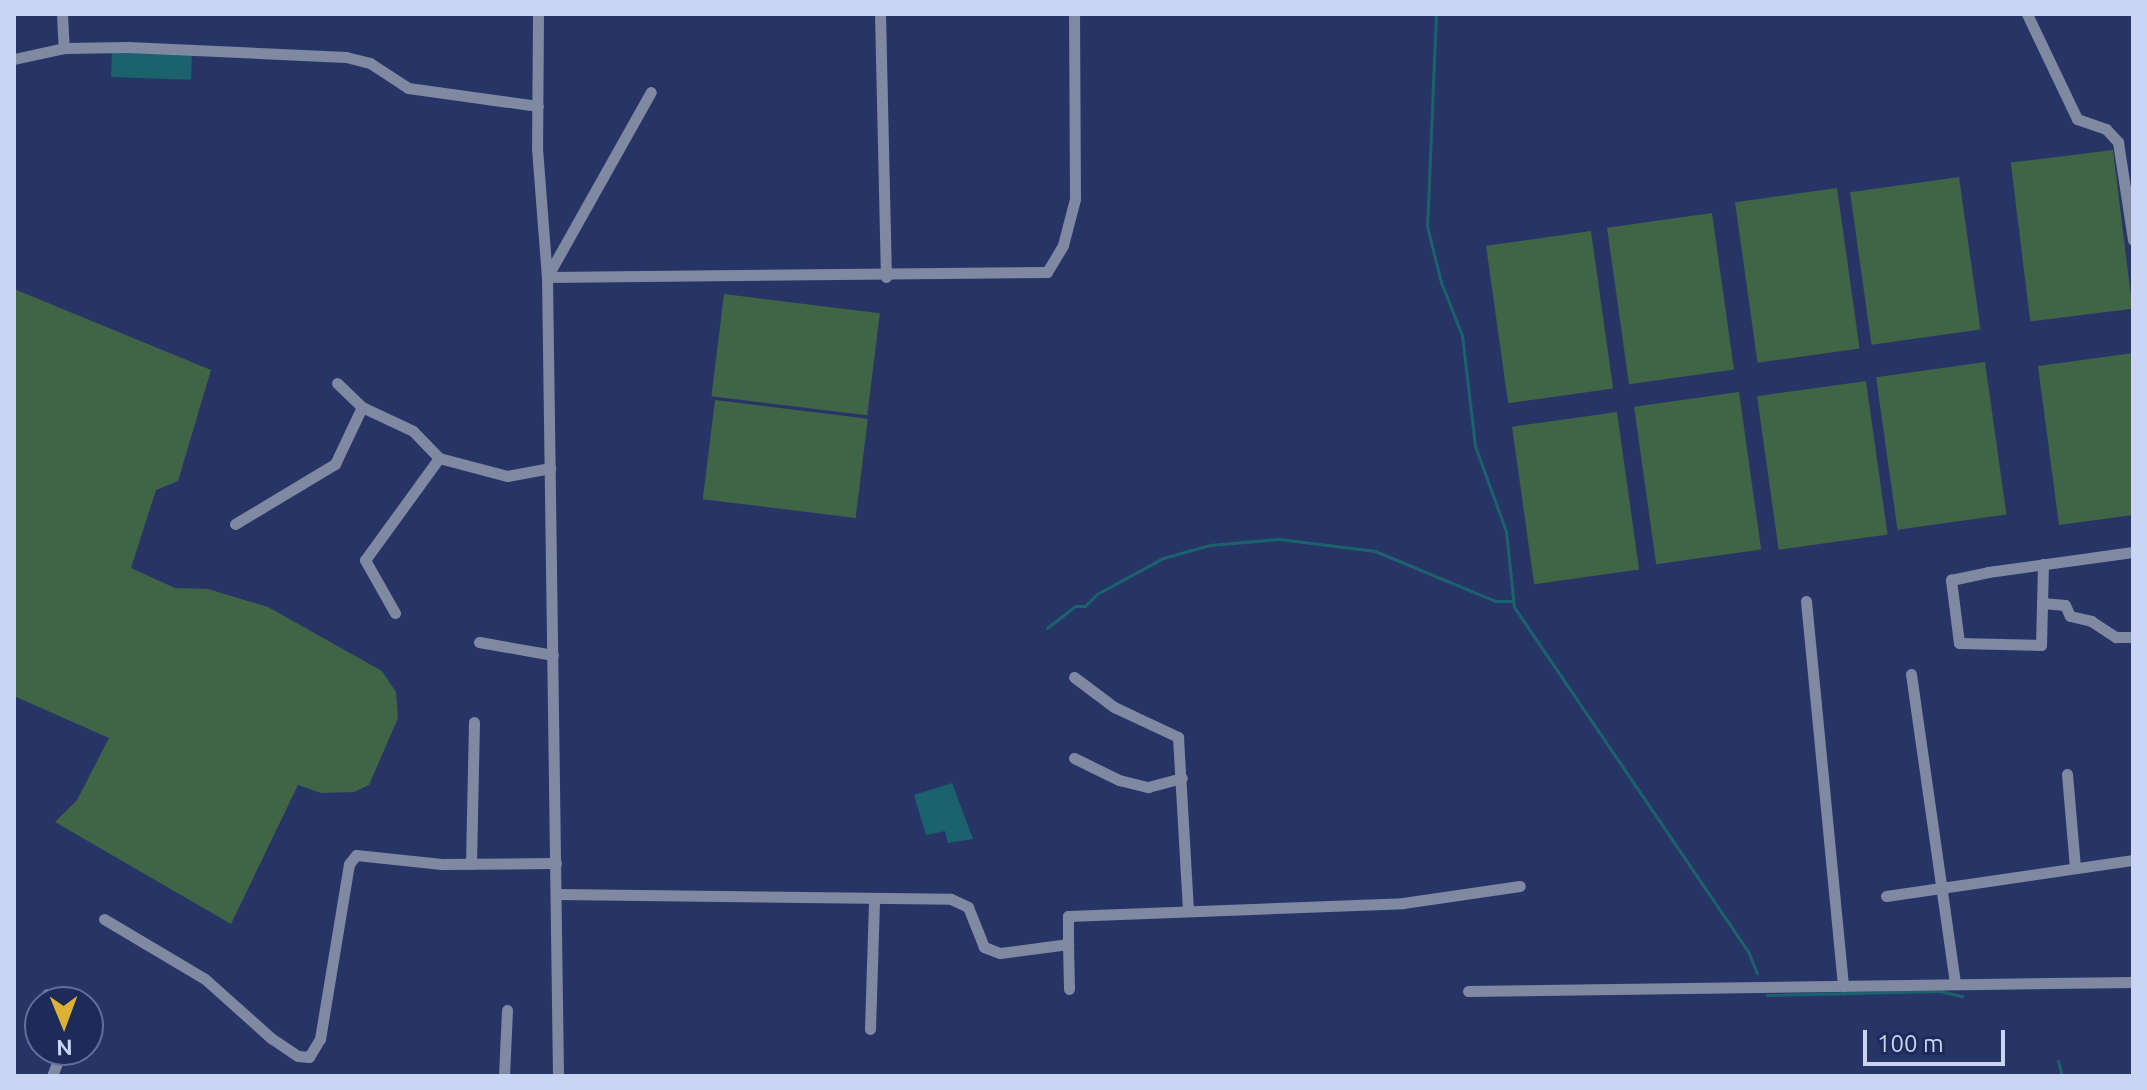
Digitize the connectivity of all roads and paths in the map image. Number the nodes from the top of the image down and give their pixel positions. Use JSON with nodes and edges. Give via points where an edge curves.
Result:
{"nodes":[{"id":1,"x":62,"y":14,"type":"edge"},
{"id":2,"x":538,"y":14,"type":"edge"},
{"id":3,"x":880,"y":14,"type":"edge"},
{"id":4,"x":1074,"y":14,"type":"edge"},
{"id":5,"x":2027,"y":14,"type":"edge"},
{"id":6,"x":64,"y":48,"type":"junction"},
{"id":7,"x":14,"y":59,"type":"edge"},
{"id":8,"x":651,"y":92,"type":"dead end"},
{"id":9,"x":538,"y":106,"type":"junction"},
{"id":10,"x":2133,"y":240,"type":"edge"},
{"id":11,"x":547,"y":277,"type":"junction"},
{"id":12,"x":886,"y":277,"type":"junction"},
{"id":13,"x":337,"y":383,"type":"dead end"},
{"id":14,"x":362,"y":407,"type":"junction"},
{"id":15,"x":439,"y":458,"type":"junction"},
{"id":16,"x":550,"y":468,"type":"junction"},
{"id":17,"x":235,"y":524,"type":"dead end"},
{"id":18,"x":2133,"y":552,"type":"edge"},
{"id":19,"x":2043,"y":564,"type":"junction"},
{"id":20,"x":1806,"y":601,"type":"dead end"},
{"id":21,"x":2042,"y":603,"type":"junction"},
{"id":22,"x":395,"y":613,"type":"dead end"},
{"id":23,"x":2133,"y":637,"type":"edge"},
{"id":24,"x":479,"y":642,"type":"dead end"},
{"id":25,"x":553,"y":655,"type":"junction"},
{"id":26,"x":1911,"y":674,"type":"dead end"},
{"id":27,"x":1074,"y":677,"type":"dead end"},
{"id":28,"x":474,"y":722,"type":"dead end"},
{"id":29,"x":1074,"y":758,"type":"dead end"},
{"id":30,"x":2067,"y":774,"type":"dead end"},
{"id":31,"x":1182,"y":778,"type":"junction"},
{"id":32,"x":2133,"y":860,"type":"edge"},
{"id":33,"x":556,"y":863,"type":"junction"},
{"id":34,"x":471,"y":864,"type":"junction"},
{"id":35,"x":2075,"y":868,"type":"junction"},
{"id":36,"x":1520,"y":886,"type":"dead end"},
{"id":37,"x":1944,"y":888,"type":"junction"},
{"id":38,"x":557,"y":894,"type":"junction"},
{"id":39,"x":1886,"y":896,"type":"dead end"},
{"id":40,"x":874,"y":901,"type":"junction"},
{"id":41,"x":1188,"y":910,"type":"junction"},
{"id":42,"x":104,"y":919,"type":"dead end"},
{"id":43,"x":1068,"y":944,"type":"junction"},
{"id":44,"x":2133,"y":982,"type":"edge"},
{"id":45,"x":1955,"y":983,"type":"junction"},
{"id":46,"x":1843,"y":986,"type":"junction"},
{"id":47,"x":1069,"y":989,"type":"dead end"},
{"id":48,"x":1468,"y":991,"type":"dead end"},
{"id":49,"x":507,"y":1010,"type":"dead end"},
{"id":50,"x":870,"y":1029,"type":"dead end"},
{"id":51,"x":504,"y":1076,"type":"edge"},
{"id":52,"x":558,"y":1076,"type":"edge"}],
"edges":[{"from":1,"to":6,"type":"street"},
{"from":2,"to":9,"type":"street"},
{"from":3,"to":12,"type":"street"},
{"from":4,"to":12,"type":"street","via":[[1075,199],[1055,264],[1037,275]]},
{"from":5,"to":10,"type":"street","via":[[2077,119],[2106,129],[2118,142]]},
{"from":6,"to":7,"type":"street"},
{"from":6,"to":9,"type":"street","via":[[346,57],[370,63],[408,88]]},
{"from":8,"to":11,"type":"street"},
{"from":9,"to":11,"type":"street"},
{"from":11,"to":12,"type":"street"},
{"from":11,"to":16,"type":"street"},
{"from":13,"to":14,"type":"street"},
{"from":14,"to":15,"type":"street","via":[[413,431]]},
{"from":14,"to":17,"type":"street","via":[[335,464]]},
{"from":15,"to":16,"type":"street","via":[[507,476]]},
{"from":15,"to":22,"type":"street","via":[[365,560]]},
{"from":16,"to":25,"type":"street"},
{"from":18,"to":19,"type":"street"},
{"from":19,"to":21,"type":"street"},
{"from":19,"to":21,"type":"street","via":[[1951,580],[1959,643],[2041,645]]},
{"from":20,"to":46,"type":"street"},
{"from":21,"to":23,"type":"street","via":[[2065,605],[2070,616],[2091,621],[2116,637]]},
{"from":24,"to":25,"type":"street"},
{"from":25,"to":33,"type":"street"},
{"from":26,"to":37,"type":"street"},
{"from":27,"to":31,"type":"street","via":[[1114,707],[1174,733]]},
{"from":28,"to":34,"type":"street"},
{"from":29,"to":31,"type":"street","via":[[1119,780],[1148,787]]},
{"from":30,"to":35,"type":"street"},
{"from":31,"to":41,"type":"street"},
{"from":32,"to":35,"type":"street"},
{"from":33,"to":34,"type":"street"},
{"from":33,"to":38,"type":"street"},
{"from":34,"to":42,"type":"street","via":[[356,855],[349,864],[320,1039],[309,1057],[298,1056],[271,1038],[205,979]]},
{"from":35,"to":37,"type":"street"},
{"from":36,"to":41,"type":"street","via":[[1403,903]]},
{"from":37,"to":39,"type":"street"},
{"from":37,"to":45,"type":"street"},
{"from":38,"to":40,"type":"street"},
{"from":38,"to":52,"type":"street"},
{"from":40,"to":43,"type":"street","via":[[961,902],[990,951]]},
{"from":40,"to":50,"type":"street"},
{"from":41,"to":43,"type":"street","via":[[1068,916]]},
{"from":43,"to":47,"type":"street"},
{"from":44,"to":45,"type":"street"},
{"from":45,"to":46,"type":"street"},
{"from":46,"to":48,"type":"street"},
{"from":49,"to":51,"type":"street"}]}
